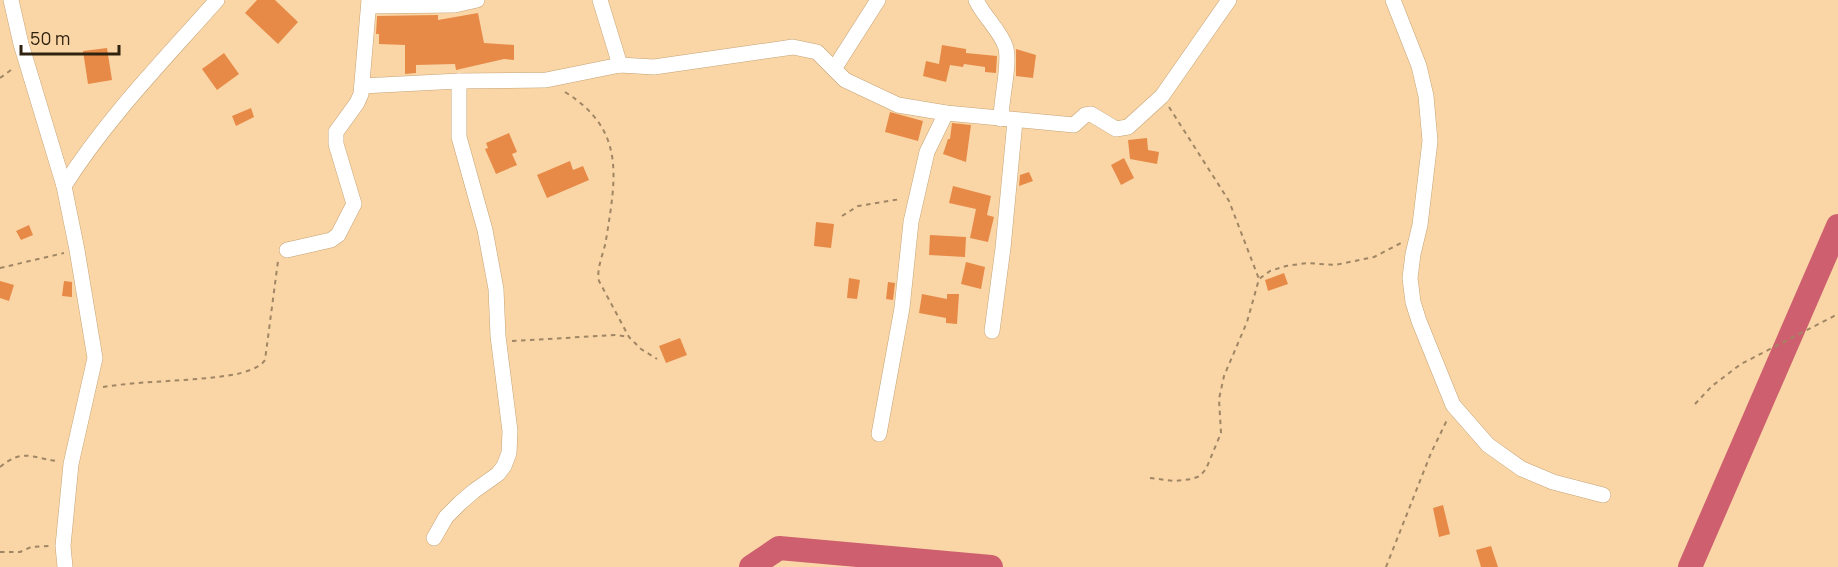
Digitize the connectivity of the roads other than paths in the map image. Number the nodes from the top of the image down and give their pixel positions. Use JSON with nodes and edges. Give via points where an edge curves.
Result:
{"nodes":[{"id":1,"x":11,"y":0,"type":"edge"},
{"id":2,"x":217,"y":0,"type":"edge"},
{"id":3,"x":477,"y":0,"type":"edge"},
{"id":4,"x":600,"y":0,"type":"edge"},
{"id":5,"x":878,"y":0,"type":"edge"},
{"id":6,"x":976,"y":0,"type":"edge"},
{"id":7,"x":1229,"y":0,"type":"edge"},
{"id":8,"x":1393,"y":0,"type":"edge"},
{"id":9,"x":369,"y":3,"type":"edge"},
{"id":10,"x":620,"y":65,"type":"junction"},
{"id":11,"x":834,"y":69,"type":"junction"},
{"id":12,"x":459,"y":81,"type":"junction"},
{"id":13,"x":362,"y":86,"type":"junction"},
{"id":14,"x":946,"y":113,"type":"junction"},
{"id":15,"x":1008,"y":120,"type":"junction"},
{"id":16,"x":64,"y":186,"type":"junction"},
{"id":17,"x":286,"y":250,"type":"road end"},
{"id":18,"x":992,"y":331,"type":"dead end"},
{"id":19,"x":879,"y":434,"type":"dead end"},
{"id":20,"x":1603,"y":495,"type":"dead end"},
{"id":21,"x":434,"y":538,"type":"dead end"},
{"id":22,"x":65,"y":567,"type":"edge"}],
"edges":[{"from":1,"to":16,"type":"street"},
{"from":2,"to":16,"type":"street","via":[[85,153]]},
{"from":3,"to":9,"type":"street","via":[[455,5]]},
{"from":4,"to":10,"type":"street"},
{"from":5,"to":11,"type":"street"},
{"from":6,"to":15,"type":"street","via":[[1005,46],[1001,103]]},
{"from":7,"to":15,"type":"street","via":[[1162,96],[1128,127],[1116,129],[1091,114],[1085,114],[1075,125]]},
{"from":8,"to":20,"type":"street","via":[[1419,66],[1430,141],[1410,278],[1413,302],[1454,405],[1488,445],[1522,469]]},
{"from":9,"to":13,"type":"street"},
{"from":10,"to":11,"type":"street","via":[[654,67],[793,48],[817,52]]},
{"from":10,"to":12,"type":"street","via":[[546,80]]},
{"from":11,"to":14,"type":"street","via":[[851,84],[898,105]]},
{"from":12,"to":13,"type":"street"},
{"from":12,"to":21,"type":"street","via":[[459,137],[485,230],[496,289],[509,453],[498,474],[460,503]]},
{"from":13,"to":17,"type":"street","via":[[357,104],[336,132],[336,144],[354,200],[342,229],[332,240]]},
{"from":14,"to":15,"type":"street"},
{"from":14,"to":19,"type":"street","via":[[927,152],[916,197],[896,349]]},
{"from":15,"to":18,"type":"street","via":[[1003,248]]},
{"from":16,"to":22,"type":"street","via":[[95,358],[71,464],[63,546]]}]}
